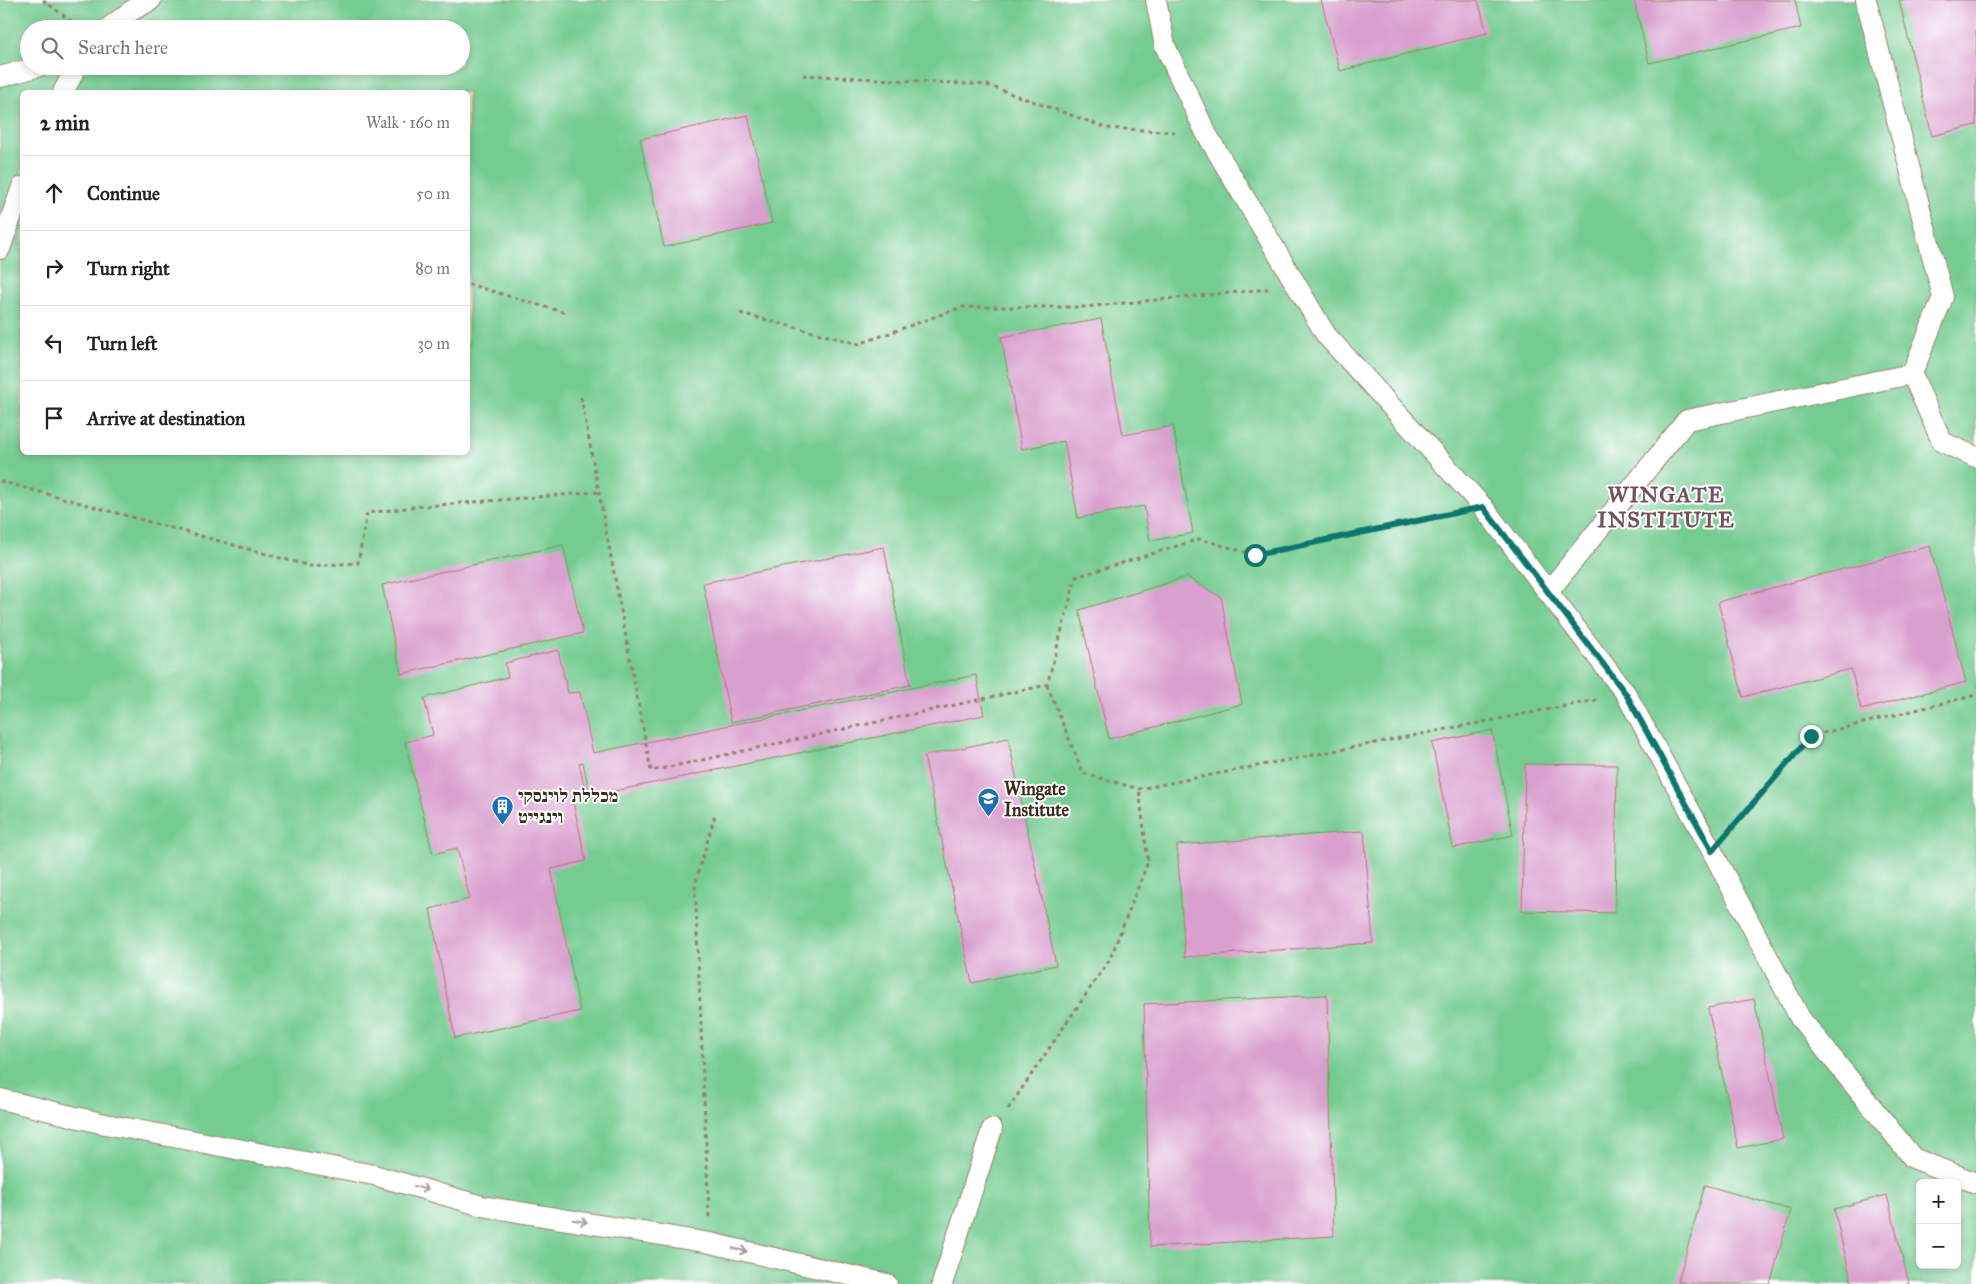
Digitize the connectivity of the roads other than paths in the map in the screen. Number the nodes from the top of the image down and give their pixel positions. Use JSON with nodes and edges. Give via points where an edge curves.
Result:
{"nodes":[{"id":1,"x":151,"y":0,"type":"edge"},
{"id":2,"x":1156,"y":0,"type":"edge"},
{"id":3,"x":1866,"y":0,"type":"edge"},
{"id":4,"x":119,"y":20,"type":"edge"},
{"id":5,"x":20,"y":72,"type":"edge"},
{"id":6,"x":72,"y":75,"type":"edge"},
{"id":7,"x":0,"y":77,"type":"edge"},
{"id":8,"x":64,"y":90,"type":"edge"},
{"id":9,"x":20,"y":193,"type":"edge"},
{"id":10,"x":0,"y":249,"type":"edge"},
{"id":11,"x":1912,"y":374,"type":"junction"},
{"id":12,"x":1976,"y":457,"type":"edge"},
{"id":13,"x":1548,"y":592,"type":"junction"},
{"id":14,"x":0,"y":1099,"type":"edge"},
{"id":15,"x":992,"y":1129,"type":"road end"},
{"id":16,"x":1976,"y":1183,"type":"edge"},
{"id":17,"x":887,"y":1284,"type":"edge"},
{"id":18,"x":942,"y":1284,"type":"edge"}],
"edges":[{"from":1,"to":4,"type":"lane"},
{"from":2,"to":13,"type":"lane","via":[[1165,46],[1206,133],[1326,336],[1483,507]]},
{"from":3,"to":11,"type":"lane","via":[[1943,296]]},
{"from":5,"to":7,"type":"lane"},
{"from":6,"to":8,"type":"lane"},
{"from":9,"to":10,"type":"lane"},
{"from":11,"to":12,"type":"lane","via":[[1942,442]]},
{"from":11,"to":13,"type":"lane","via":[[1687,420]]},
{"from":13,"to":16,"type":"lane","via":[[1626,694],[1800,1018],[1913,1158]]},
{"from":14,"to":17,"type":"lane","one_way":true,"via":[[105,1124],[374,1176],[482,1206],[710,1243]]},
{"from":15,"to":18,"type":"lane"}]}
